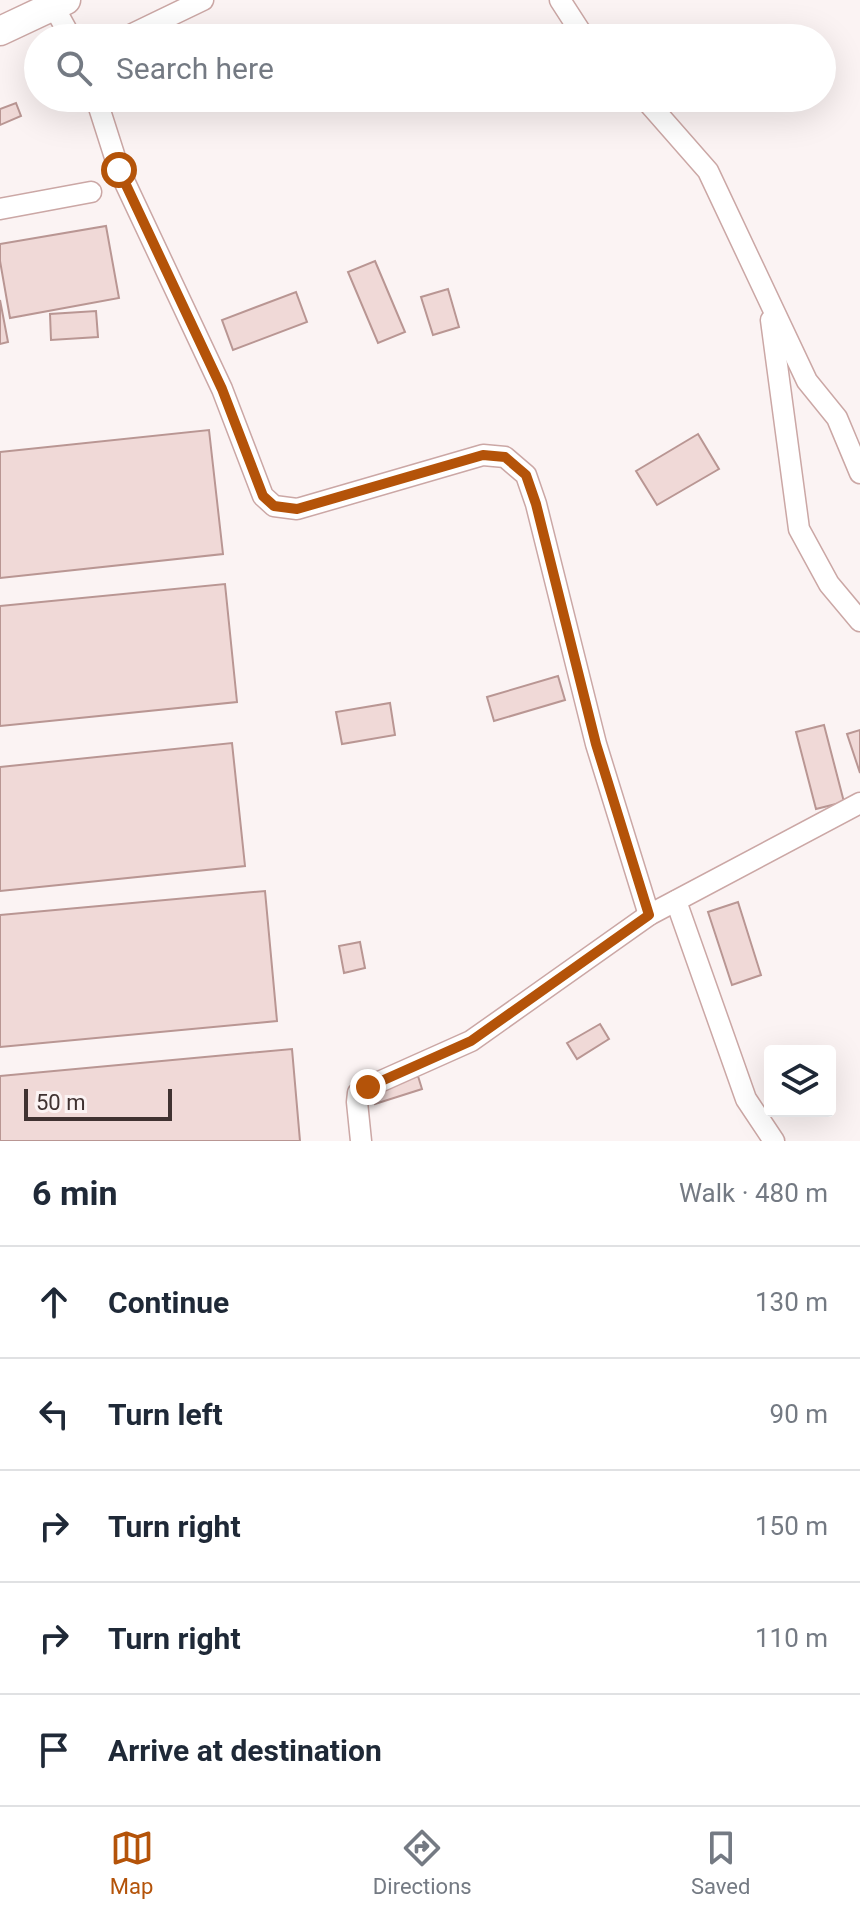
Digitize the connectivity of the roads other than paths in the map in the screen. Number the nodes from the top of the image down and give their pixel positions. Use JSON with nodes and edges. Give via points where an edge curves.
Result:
{"nodes":[{"id":1,"x":203,"y":0,"type":"edge"},
{"id":2,"x":560,"y":0,"type":"edge"},
{"id":3,"x":60,"y":3,"type":"edge"},
{"id":4,"x":67,"y":24,"type":"edge"},
{"id":5,"x":153,"y":24,"type":"edge"},
{"id":6,"x":575,"y":24,"type":"edge"},
{"id":7,"x":0,"y":31,"type":"edge"},
{"id":8,"x":100,"y":112,"type":"edge"},
{"id":9,"x":656,"y":112,"type":"edge"},
{"id":10,"x":91,"y":192,"type":"dead end"},
{"id":11,"x":0,"y":209,"type":"edge"},
{"id":12,"x":769,"y":300,"type":"junction"},
{"id":13,"x":860,"y":473,"type":"edge"},
{"id":14,"x":860,"y":621,"type":"edge"},
{"id":15,"x":860,"y":803,"type":"edge"},
{"id":16,"x":676,"y":901,"type":"junction"},
{"id":17,"x":649,"y":915,"type":"junction"},
{"id":18,"x":361,"y":1141,"type":"edge"},
{"id":19,"x":774,"y":1141,"type":"edge"}],
"edges":[{"from":1,"to":5,"type":"street"},
{"from":2,"to":6,"type":"street"},
{"from":3,"to":4,"type":"street"},
{"from":3,"to":7,"type":"highway"},
{"from":8,"to":17,"type":"street","via":[[119,170],[222,389],[263,496],[274,506],[297,509],[483,455],[505,457],[526,475],[596,744]]},
{"from":9,"to":12,"type":"street","via":[[708,171]]},
{"from":10,"to":11,"type":"street"},
{"from":12,"to":13,"type":"street","via":[[807,381],[837,418]]},
{"from":12,"to":14,"type":"street","via":[[799,529],[829,584]]},
{"from":15,"to":16,"type":"street"},
{"from":16,"to":17,"type":"street"},
{"from":16,"to":19,"type":"street","via":[[746,1099]]},
{"from":17,"to":18,"type":"street","via":[[471,1041],[358,1093]]}]}
